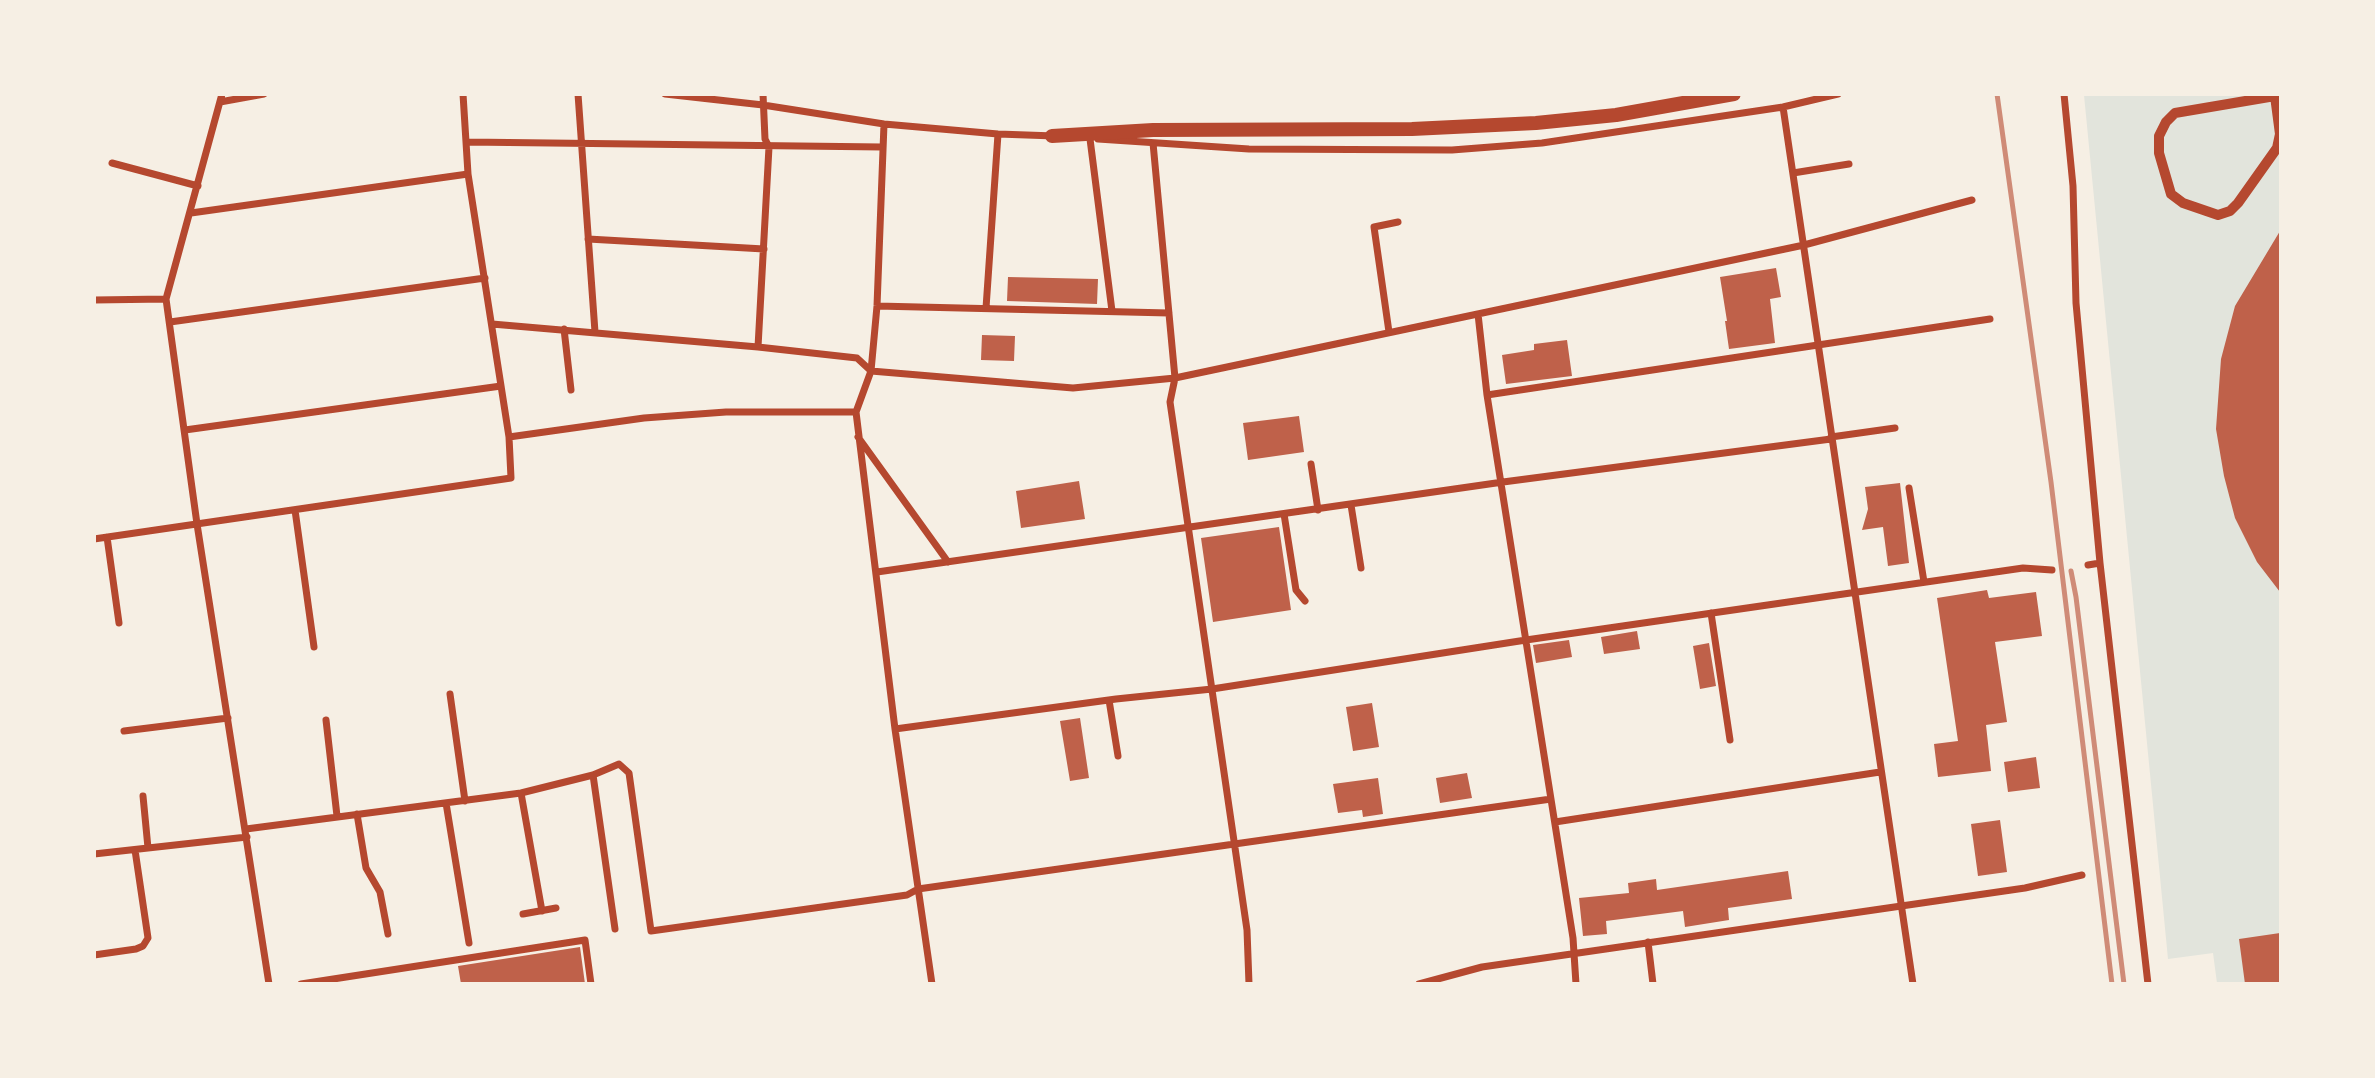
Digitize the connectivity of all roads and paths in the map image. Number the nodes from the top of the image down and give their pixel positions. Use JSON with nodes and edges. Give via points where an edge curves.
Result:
{"nodes":[{"id":1,"x":264,"y":94,"type":"edge"},
{"id":2,"x":463,"y":94,"type":"edge"},
{"id":3,"x":578,"y":94,"type":"edge"},
{"id":4,"x":665,"y":94,"type":"edge"},
{"id":5,"x":763,"y":94,"type":"edge"},
{"id":6,"x":1734,"y":94,"type":"edge"},
{"id":7,"x":1838,"y":94,"type":"edge"},
{"id":8,"x":2064,"y":94,"type":"edge"},
{"id":9,"x":2278,"y":96,"type":"edge"},
{"id":10,"x":221,"y":98,"type":"edge"},
{"id":11,"x":763,"y":105,"type":"junction"},
{"id":12,"x":1783,"y":107,"type":"junction"},
{"id":13,"x":884,"y":124,"type":"junction"},
{"id":14,"x":998,"y":134,"type":"junction"},
{"id":15,"x":1052,"y":136,"type":"junction"},
{"id":16,"x":1090,"y":139,"type":"junction"},
{"id":17,"x":467,"y":142,"type":"junction"},
{"id":18,"x":1153,"y":143,"type":"junction"},
{"id":19,"x":580,"y":144,"type":"junction"},
{"id":20,"x":769,"y":147,"type":"junction"},
{"id":21,"x":882,"y":147,"type":"junction"},
{"id":22,"x":112,"y":163,"type":"dead end"},
{"id":23,"x":1849,"y":164,"type":"dead end"},
{"id":24,"x":1793,"y":173,"type":"junction"},
{"id":25,"x":468,"y":174,"type":"junction"},
{"id":26,"x":198,"y":186,"type":"junction"},
{"id":27,"x":1972,"y":200,"type":"dead end"},
{"id":28,"x":191,"y":213,"type":"junction"},
{"id":29,"x":1398,"y":222,"type":"dead end"},
{"id":30,"x":588,"y":239,"type":"junction"},
{"id":31,"x":1804,"y":245,"type":"junction"},
{"id":32,"x":764,"y":249,"type":"junction"},
{"id":33,"x":485,"y":278,"type":"junction"},
{"id":34,"x":166,"y":299,"type":"junction"},
{"id":35,"x":94,"y":300,"type":"edge"},
{"id":36,"x":877,"y":306,"type":"junction"},
{"id":37,"x":986,"y":308,"type":"junction"},
{"id":38,"x":1112,"y":311,"type":"junction"},
{"id":39,"x":1169,"y":313,"type":"junction"},
{"id":40,"x":1478,"y":314,"type":"junction"},
{"id":41,"x":1990,"y":319,"type":"dead end"},
{"id":42,"x":170,"y":322,"type":"junction"},
{"id":43,"x":492,"y":324,"type":"junction"},
{"id":44,"x":564,"y":329,"type":"junction"},
{"id":45,"x":595,"y":332,"type":"junction"},
{"id":46,"x":1389,"y":332,"type":"junction"},
{"id":47,"x":1818,"y":345,"type":"junction"},
{"id":48,"x":758,"y":347,"type":"junction"},
{"id":49,"x":871,"y":371,"type":"junction"},
{"id":50,"x":1175,"y":378,"type":"junction"},
{"id":51,"x":501,"y":386,"type":"junction"},
{"id":52,"x":571,"y":390,"type":"dead end"},
{"id":53,"x":1487,"y":395,"type":"junction"},
{"id":54,"x":856,"y":412,"type":"junction"},
{"id":55,"x":1895,"y":428,"type":"dead end"},
{"id":56,"x":185,"y":430,"type":"junction"},
{"id":57,"x":857,"y":436,"type":"junction"},
{"id":58,"x":509,"y":437,"type":"junction"},
{"id":59,"x":1831,"y":438,"type":"junction"},
{"id":60,"x":1311,"y":464,"type":"dead end"},
{"id":61,"x":1503,"y":482,"type":"junction"},
{"id":62,"x":1909,"y":488,"type":"dead end"},
{"id":63,"x":1351,"y":505,"type":"junction"},
{"id":64,"x":295,"y":510,"type":"junction"},
{"id":65,"x":1318,"y":510,"type":"junction"},
{"id":66,"x":1284,"y":514,"type":"junction"},
{"id":67,"x":197,"y":524,"type":"junction"},
{"id":68,"x":1188,"y":527,"type":"junction"},
{"id":69,"x":107,"y":537,"type":"junction"},
{"id":70,"x":94,"y":539,"type":"edge"},
{"id":71,"x":948,"y":562,"type":"junction"},
{"id":72,"x":2100,"y":563,"type":"junction"},
{"id":73,"x":2088,"y":565,"type":"dead end"},
{"id":74,"x":1361,"y":568,"type":"dead end"},
{"id":75,"x":2052,"y":570,"type":"dead end"},
{"id":76,"x":877,"y":572,"type":"junction"},
{"id":77,"x":1924,"y":582,"type":"junction"},
{"id":78,"x":1854,"y":592,"type":"junction"},
{"id":79,"x":1305,"y":601,"type":"dead end"},
{"id":80,"x":1711,"y":613,"type":"junction"},
{"id":81,"x":119,"y":623,"type":"dead end"},
{"id":82,"x":1526,"y":640,"type":"junction"},
{"id":83,"x":314,"y":647,"type":"dead end"},
{"id":84,"x":1212,"y":689,"type":"junction"},
{"id":85,"x":450,"y":694,"type":"dead end"},
{"id":86,"x":1109,"y":700,"type":"junction"},
{"id":87,"x":228,"y":718,"type":"junction"},
{"id":88,"x":326,"y":720,"type":"dead end"},
{"id":89,"x":895,"y":729,"type":"junction"},
{"id":90,"x":124,"y":731,"type":"dead end"},
{"id":91,"x":1730,"y":740,"type":"dead end"},
{"id":92,"x":1118,"y":755,"type":"dead end"},
{"id":93,"x":1880,"y":772,"type":"junction"},
{"id":94,"x":593,"y":775,"type":"junction"},
{"id":95,"x":521,"y":793,"type":"junction"},
{"id":96,"x":142,"y":796,"type":"dead end"},
{"id":97,"x":1551,"y":799,"type":"junction"},
{"id":98,"x":465,"y":801,"type":"junction"},
{"id":99,"x":446,"y":803,"type":"junction"},
{"id":100,"x":357,"y":814,"type":"junction"},
{"id":101,"x":337,"y":816,"type":"junction"},
{"id":102,"x":1555,"y":822,"type":"junction"},
{"id":103,"x":247,"y":833,"type":"junction"},
{"id":104,"x":1235,"y":845,"type":"junction"},
{"id":105,"x":148,"y":849,"type":"junction"},
{"id":106,"x":135,"y":850,"type":"junction"},
{"id":107,"x":94,"y":854,"type":"edge"},
{"id":108,"x":2136,"y":867,"type":"junction"},
{"id":109,"x":2126,"y":868,"type":"dead end"},
{"id":110,"x":2082,"y":875,"type":"dead end"},
{"id":111,"x":918,"y":888,"type":"junction"},
{"id":112,"x":1901,"y":907,"type":"junction"},
{"id":113,"x":556,"y":908,"type":"dead end"},
{"id":114,"x":542,"y":911,"type":"junction"},
{"id":115,"x":523,"y":914,"type":"dead end"},
{"id":116,"x":615,"y":929,"type":"dead end"},
{"id":117,"x":388,"y":934,"type":"dead end"},
{"id":118,"x":1648,"y":942,"type":"junction"},
{"id":119,"x":469,"y":943,"type":"dead end"},
{"id":120,"x":1573,"y":953,"type":"junction"},
{"id":121,"x":94,"y":955,"type":"edge"},
{"id":122,"x":332,"y":981,"type":"edge"},
{"id":123,"x":269,"y":984,"type":"edge"},
{"id":124,"x":301,"y":984,"type":"edge"},
{"id":125,"x":591,"y":984,"type":"edge"},
{"id":126,"x":932,"y":984,"type":"edge"},
{"id":127,"x":1249,"y":984,"type":"edge"},
{"id":128,"x":1419,"y":984,"type":"edge"},
{"id":129,"x":1576,"y":984,"type":"edge"},
{"id":130,"x":1653,"y":984,"type":"edge"},
{"id":131,"x":1913,"y":984,"type":"edge"},
{"id":132,"x":2148,"y":984,"type":"edge"}],
"edges":[{"from":1,"to":10,"type":"street"},
{"from":2,"to":17,"type":"street"},
{"from":3,"to":19,"type":"street"},
{"from":4,"to":11,"type":"street"},
{"from":5,"to":11,"type":"street"},
{"from":6,"to":15,"type":"highway","via":[[1616,115],[1536,123]]},
{"from":7,"to":12,"type":"street"},
{"from":8,"to":72,"type":"street","via":[[2073,186],[2076,303]]},
{"from":9,"to":9,"type":"street","via":[[2277,148],[2238,204],[2218,215],[2171,194],[2159,153],[2165,122],[2175,113]]},
{"from":10,"to":26,"type":"street"},
{"from":11,"to":13,"type":"street"},
{"from":11,"to":20,"type":"street"},
{"from":12,"to":18,"type":"street","via":[[1542,143],[1452,150],[1249,149]]},
{"from":12,"to":24,"type":"street"},
{"from":13,"to":14,"type":"street"},
{"from":13,"to":21,"type":"street"},
{"from":14,"to":15,"type":"street"},
{"from":14,"to":37,"type":"street"},
{"from":15,"to":16,"type":"street"},
{"from":16,"to":18,"type":"street"},
{"from":16,"to":38,"type":"street"},
{"from":17,"to":19,"type":"street"},
{"from":17,"to":25,"type":"street"},
{"from":18,"to":39,"type":"street"},
{"from":19,"to":20,"type":"street"},
{"from":19,"to":30,"type":"street"},
{"from":20,"to":21,"type":"street"},
{"from":20,"to":32,"type":"street"},
{"from":21,"to":36,"type":"street"},
{"from":22,"to":26,"type":"street"},
{"from":23,"to":24,"type":"street"},
{"from":24,"to":31,"type":"street"},
{"from":25,"to":28,"type":"street"},
{"from":25,"to":33,"type":"street"},
{"from":26,"to":28,"type":"street"},
{"from":27,"to":31,"type":"street"},
{"from":28,"to":34,"type":"street"},
{"from":29,"to":46,"type":"street","via":[[1374,227]]},
{"from":30,"to":32,"type":"street"},
{"from":30,"to":45,"type":"street"},
{"from":31,"to":40,"type":"street"},
{"from":31,"to":47,"type":"street"},
{"from":32,"to":48,"type":"street"},
{"from":33,"to":42,"type":"street"},
{"from":33,"to":43,"type":"street"},
{"from":34,"to":35,"type":"street"},
{"from":34,"to":42,"type":"street"},
{"from":36,"to":37,"type":"street"},
{"from":36,"to":49,"type":"street"},
{"from":37,"to":38,"type":"street"},
{"from":38,"to":39,"type":"street"},
{"from":39,"to":50,"type":"street"},
{"from":40,"to":46,"type":"street"},
{"from":40,"to":53,"type":"street"},
{"from":41,"to":47,"type":"street"},
{"from":42,"to":56,"type":"street"},
{"from":43,"to":44,"type":"street"},
{"from":43,"to":51,"type":"street"},
{"from":44,"to":45,"type":"street"},
{"from":44,"to":52,"type":"street"},
{"from":45,"to":48,"type":"street"},
{"from":46,"to":50,"type":"street"},
{"from":47,"to":53,"type":"street"},
{"from":47,"to":59,"type":"street"},
{"from":48,"to":49,"type":"street","via":[[857,358]]},
{"from":49,"to":50,"type":"street","via":[[1073,388]]},
{"from":49,"to":54,"type":"street"},
{"from":50,"to":68,"type":"street","via":[[1171,402]]},
{"from":51,"to":56,"type":"street"},
{"from":51,"to":58,"type":"street"},
{"from":53,"to":61,"type":"street"},
{"from":54,"to":57,"type":"street"},
{"from":54,"to":58,"type":"street","via":[[726,412]]},
{"from":55,"to":59,"type":"street"},
{"from":56,"to":67,"type":"street"},
{"from":57,"to":71,"type":"street"},
{"from":57,"to":76,"type":"street"},
{"from":58,"to":64,"type":"street","via":[[511,478]]},
{"from":59,"to":61,"type":"street"},
{"from":59,"to":78,"type":"street"},
{"from":60,"to":65,"type":"street"},
{"from":61,"to":63,"type":"street"},
{"from":61,"to":82,"type":"street"},
{"from":62,"to":77,"type":"street"},
{"from":63,"to":65,"type":"street"},
{"from":63,"to":74,"type":"street"},
{"from":64,"to":67,"type":"street"},
{"from":64,"to":83,"type":"street"},
{"from":65,"to":66,"type":"street"},
{"from":66,"to":68,"type":"street"},
{"from":66,"to":79,"type":"street","via":[[1296,590]]},
{"from":67,"to":69,"type":"street"},
{"from":67,"to":87,"type":"street"},
{"from":68,"to":71,"type":"street"},
{"from":68,"to":84,"type":"street"},
{"from":69,"to":70,"type":"street"},
{"from":69,"to":81,"type":"street"},
{"from":71,"to":76,"type":"street"},
{"from":72,"to":73,"type":"street"},
{"from":72,"to":108,"type":"street"},
{"from":75,"to":77,"type":"street","via":[[2023,568]]},
{"from":76,"to":89,"type":"street"},
{"from":77,"to":78,"type":"street"},
{"from":78,"to":80,"type":"street"},
{"from":78,"to":93,"type":"street"},
{"from":80,"to":82,"type":"street"},
{"from":80,"to":91,"type":"street"},
{"from":82,"to":84,"type":"street"},
{"from":82,"to":97,"type":"street"},
{"from":84,"to":86,"type":"street"},
{"from":84,"to":104,"type":"street"},
{"from":85,"to":98,"type":"street"},
{"from":86,"to":89,"type":"street"},
{"from":86,"to":92,"type":"street"},
{"from":87,"to":90,"type":"street"},
{"from":87,"to":103,"type":"street"},
{"from":88,"to":101,"type":"street"},
{"from":89,"to":111,"type":"street"},
{"from":93,"to":102,"type":"street"},
{"from":93,"to":112,"type":"street"},
{"from":94,"to":95,"type":"street"},
{"from":94,"to":111,"type":"street","via":[[619,764],[629,773],[651,931],[907,895]]},
{"from":94,"to":116,"type":"street"},
{"from":95,"to":98,"type":"street"},
{"from":95,"to":114,"type":"street"},
{"from":96,"to":105,"type":"street"},
{"from":97,"to":102,"type":"street"},
{"from":97,"to":104,"type":"street"},
{"from":98,"to":99,"type":"street"},
{"from":99,"to":100,"type":"street"},
{"from":99,"to":119,"type":"street"},
{"from":100,"to":101,"type":"street"},
{"from":100,"to":117,"type":"street","via":[[366,868],[380,892]]},
{"from":101,"to":103,"type":"street"},
{"from":102,"to":120,"type":"street"},
{"from":103,"to":105,"type":"street"},
{"from":103,"to":123,"type":"street"},
{"from":104,"to":111,"type":"street"},
{"from":104,"to":127,"type":"street"},
{"from":105,"to":106,"type":"street"},
{"from":106,"to":107,"type":"street"},
{"from":106,"to":121,"type":"street","via":[[148,938],[136,949]]},
{"from":108,"to":109,"type":"street"},
{"from":108,"to":132,"type":"street"},
{"from":110,"to":112,"type":"street"},
{"from":111,"to":126,"type":"street"},
{"from":112,"to":118,"type":"street"},
{"from":112,"to":131,"type":"street"},
{"from":113,"to":114,"type":"street"},
{"from":114,"to":115,"type":"street"},
{"from":118,"to":120,"type":"street"},
{"from":118,"to":130,"type":"street"},
{"from":120,"to":128,"type":"street","via":[[1482,967]]},
{"from":120,"to":129,"type":"street"},
{"from":122,"to":124,"type":"street"},
{"from":122,"to":125,"type":"street","via":[[585,940]]}]}
